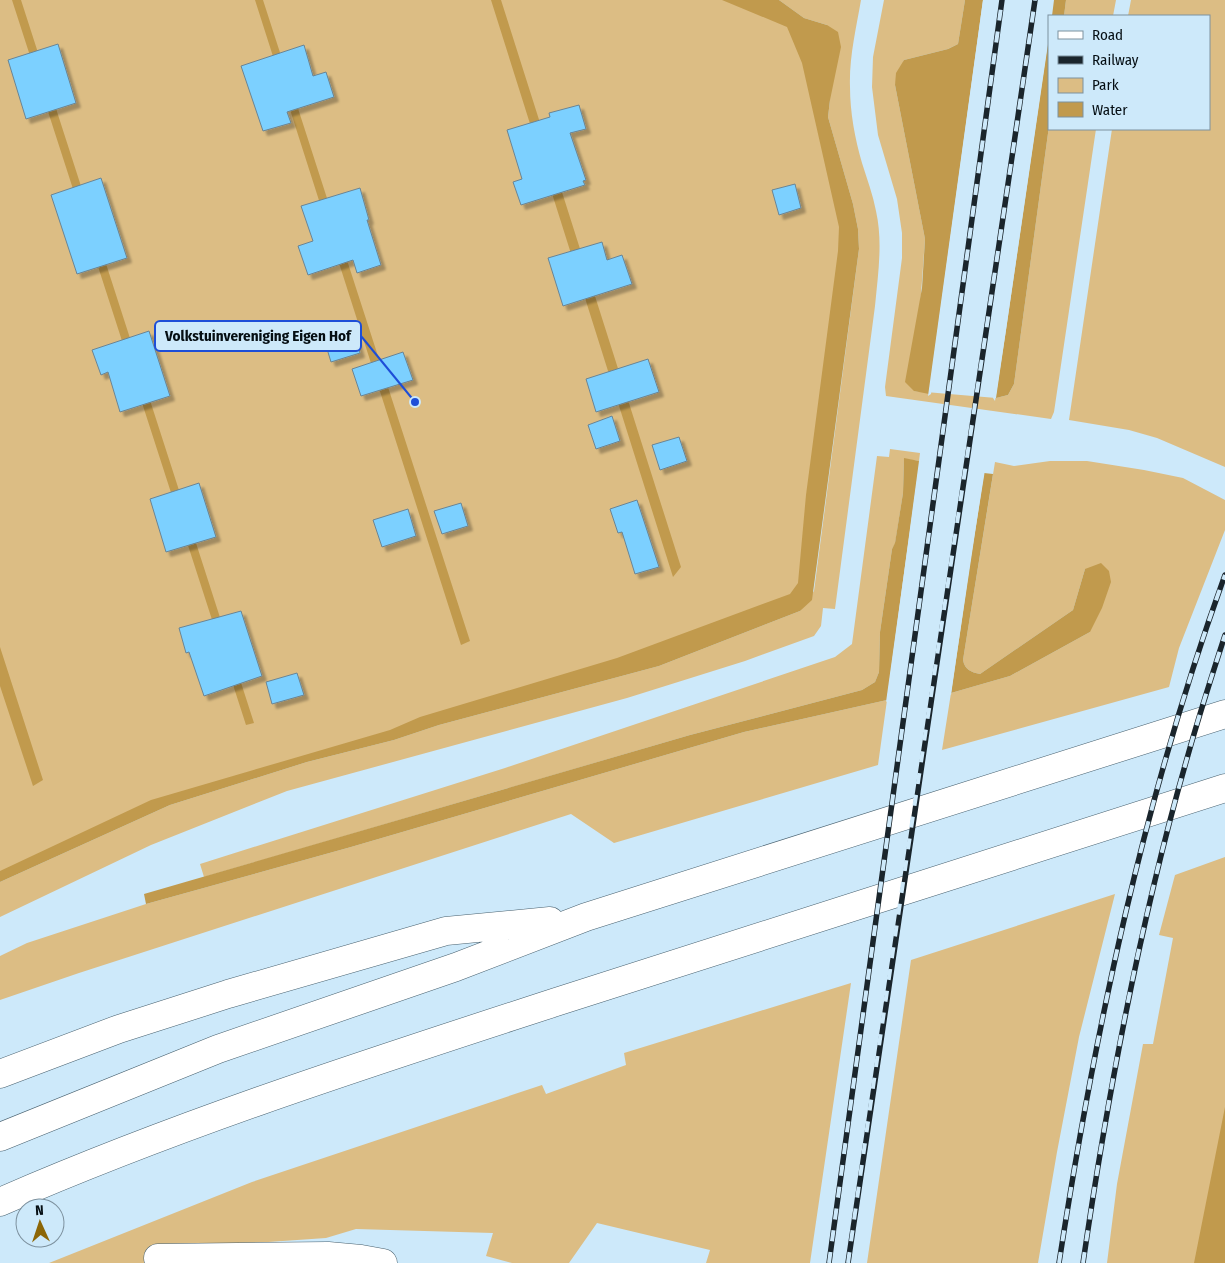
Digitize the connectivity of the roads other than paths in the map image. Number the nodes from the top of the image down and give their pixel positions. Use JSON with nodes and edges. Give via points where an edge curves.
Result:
{"nodes":[{"id":1,"x":1225,"y":714,"type":"edge"},
{"id":2,"x":1225,"y":788,"type":"edge"},
{"id":3,"x":586,"y":917,"type":"junction"},
{"id":4,"x":0,"y":1074,"type":"edge"},
{"id":5,"x":0,"y":1137,"type":"edge"},
{"id":6,"x":0,"y":1202,"type":"edge"},
{"id":7,"x":158,"y":1258,"type":"dead end"},
{"id":8,"x":383,"y":1263,"type":"edge"}],
"edges":[{"from":1,"to":3,"type":"main road"},
{"from":2,"to":6,"type":"main road","via":[[395,1054],[236,1108]]},
{"from":3,"to":4,"type":"main road","via":[[446,931],[228,994]]},
{"from":3,"to":5,"type":"main road","via":[[218,1049]]},
{"from":7,"to":8,"type":"main road","via":[[328,1256]]}]}
